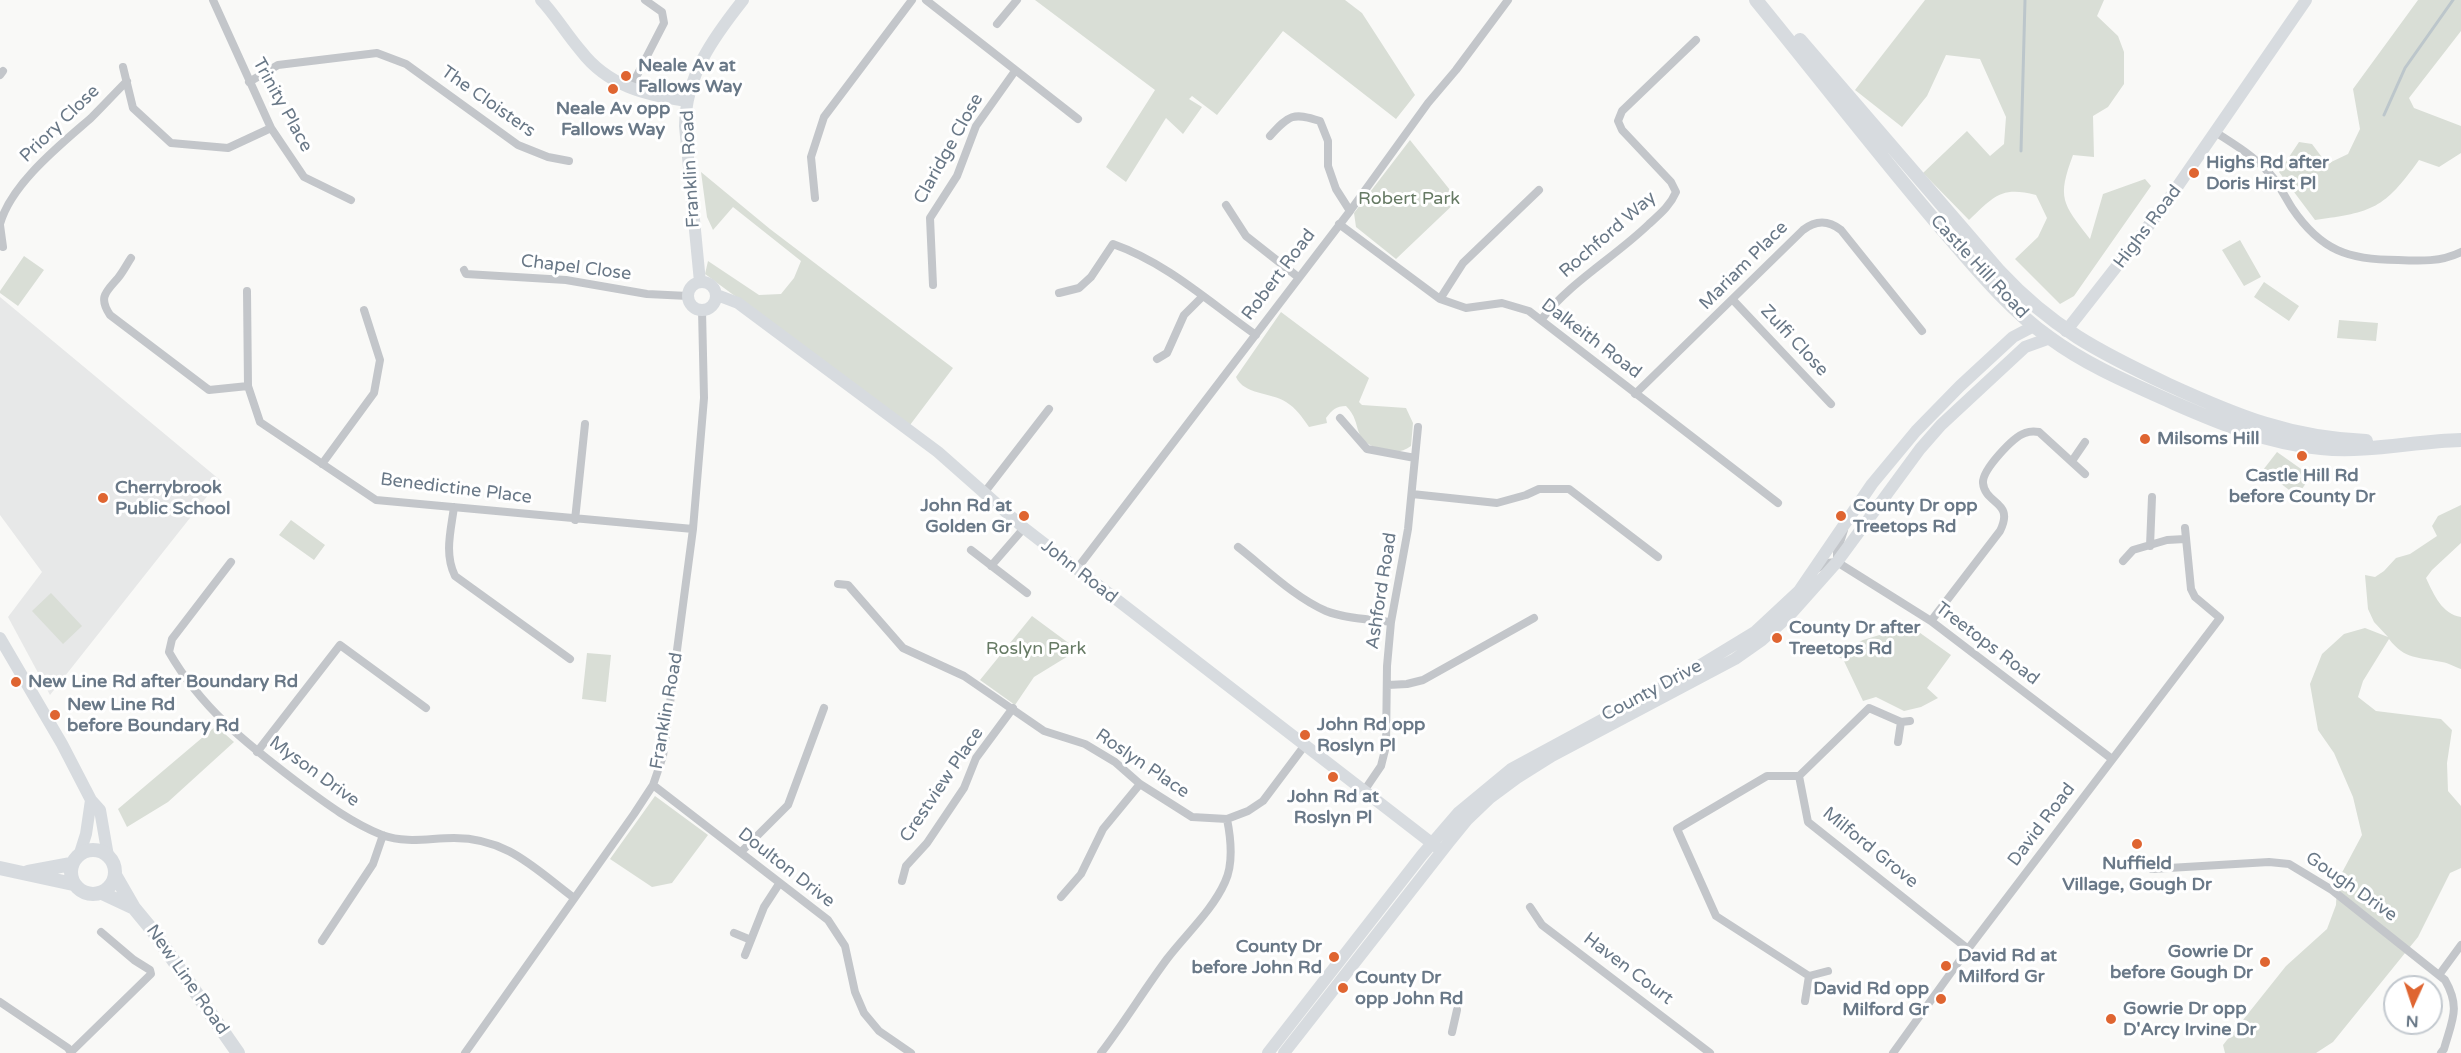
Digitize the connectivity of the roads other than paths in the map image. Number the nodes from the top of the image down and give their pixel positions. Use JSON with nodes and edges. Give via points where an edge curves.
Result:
{"nodes":[{"id":1,"x":213,"y":0,"type":"edge"},
{"id":2,"x":645,"y":0,"type":"edge"},
{"id":3,"x":743,"y":0,"type":"edge"},
{"id":4,"x":912,"y":0,"type":"edge"},
{"id":5,"x":926,"y":0,"type":"edge"},
{"id":6,"x":1017,"y":0,"type":"edge"},
{"id":7,"x":1508,"y":0,"type":"edge"},
{"id":8,"x":1756,"y":0,"type":"edge"},
{"id":9,"x":1768,"y":0,"type":"edge"},
{"id":10,"x":2306,"y":0,"type":"edge"},
{"id":11,"x":546,"y":2,"type":"edge"},
{"id":12,"x":997,"y":24,"type":"dead end"},
{"id":13,"x":1696,"y":40,"type":"dead end"},
{"id":14,"x":123,"y":67,"type":"dead end"},
{"id":15,"x":1015,"y":71,"type":"junction"},
{"id":16,"x":127,"y":81,"type":"junction"},
{"id":17,"x":249,"y":82,"type":"junction"},
{"id":18,"x":630,"y":89,"type":"junction"},
{"id":19,"x":687,"y":101,"type":"junction"},
{"id":20,"x":1078,"y":119,"type":"dead end"},
{"id":21,"x":272,"y":128,"type":"junction"},
{"id":22,"x":2215,"y":132,"type":"junction"},
{"id":23,"x":1270,"y":136,"type":"dead end"},
{"id":24,"x":569,"y":160,"type":"dead end"},
{"id":25,"x":1539,"y":190,"type":"dead end"},
{"id":26,"x":815,"y":198,"type":"dead end"},
{"id":27,"x":351,"y":200,"type":"dead end"},
{"id":28,"x":1226,"y":205,"type":"dead end"},
{"id":29,"x":1350,"y":211,"type":"junction"},
{"id":30,"x":0,"y":224,"type":"edge"},
{"id":31,"x":1339,"y":224,"type":"junction"},
{"id":32,"x":3,"y":247,"type":"dead end"},
{"id":33,"x":2461,"y":252,"type":"edge"},
{"id":34,"x":131,"y":258,"type":"dead end"},
{"id":35,"x":464,"y":270,"type":"dead end"},
{"id":36,"x":1298,"y":277,"type":"junction"},
{"id":37,"x":700,"y":282,"type":"junction"},
{"id":38,"x":933,"y":285,"type":"dead end"},
{"id":39,"x":247,"y":291,"type":"dead end"},
{"id":40,"x":1059,"y":293,"type":"dead end"},
{"id":41,"x":717,"y":295,"type":"junction"},
{"id":42,"x":688,"y":296,"type":"junction"},
{"id":43,"x":1202,"y":297,"type":"junction"},
{"id":44,"x":1440,"y":299,"type":"junction"},
{"id":45,"x":1733,"y":300,"type":"junction"},
{"id":46,"x":364,"y":310,"type":"dead end"},
{"id":47,"x":702,"y":310,"type":"junction"},
{"id":48,"x":1541,"y":320,"type":"junction"},
{"id":49,"x":2034,"y":326,"type":"junction"},
{"id":50,"x":1922,"y":331,"type":"dead end"},
{"id":51,"x":2066,"y":331,"type":"junction"},
{"id":52,"x":1256,"y":335,"type":"junction"},
{"id":53,"x":2050,"y":338,"type":"junction"},
{"id":54,"x":2067,"y":350,"type":"junction"},
{"id":55,"x":1157,"y":359,"type":"dead end"},
{"id":56,"x":248,"y":386,"type":"junction"},
{"id":57,"x":1635,"y":394,"type":"junction"},
{"id":58,"x":1831,"y":404,"type":"dead end"},
{"id":59,"x":1049,"y":409,"type":"dead end"},
{"id":60,"x":1340,"y":418,"type":"dead end"},
{"id":61,"x":585,"y":424,"type":"dead end"},
{"id":62,"x":1418,"y":427,"type":"dead end"},
{"id":63,"x":2461,"y":440,"type":"edge"},
{"id":64,"x":2085,"y":442,"type":"dead end"},
{"id":65,"x":2416,"y":443,"type":"junction"},
{"id":66,"x":1415,"y":458,"type":"junction"},
{"id":67,"x":2072,"y":461,"type":"junction"},
{"id":68,"x":322,"y":464,"type":"junction"},
{"id":69,"x":2085,"y":474,"type":"dead end"},
{"id":70,"x":984,"y":493,"type":"junction"},
{"id":71,"x":1412,"y":494,"type":"junction"},
{"id":72,"x":2152,"y":497,"type":"dead end"},
{"id":73,"x":1778,"y":502,"type":"dead end"},
{"id":74,"x":454,"y":507,"type":"junction"},
{"id":75,"x":575,"y":520,"type":"junction"},
{"id":76,"x":1846,"y":523,"type":"junction"},
{"id":77,"x":1024,"y":528,"type":"junction"},
{"id":78,"x":2185,"y":528,"type":"dead end"},
{"id":79,"x":693,"y":529,"type":"junction"},
{"id":80,"x":2185,"y":539,"type":"junction"},
{"id":81,"x":2150,"y":546,"type":"junction"},
{"id":82,"x":1238,"y":547,"type":"dead end"},
{"id":83,"x":971,"y":550,"type":"dead end"},
{"id":84,"x":1658,"y":557,"type":"dead end"},
{"id":85,"x":2123,"y":561,"type":"dead end"},
{"id":86,"x":231,"y":562,"type":"dead end"},
{"id":87,"x":1838,"y":562,"type":"junction"},
{"id":88,"x":992,"y":566,"type":"junction"},
{"id":89,"x":1076,"y":570,"type":"junction"},
{"id":90,"x":1812,"y":572,"type":"junction"},
{"id":91,"x":838,"y":584,"type":"dead end"},
{"id":92,"x":1027,"y":593,"type":"dead end"},
{"id":93,"x":1534,"y":618,"type":"dead end"},
{"id":94,"x":1931,"y":621,"type":"junction"},
{"id":95,"x":1391,"y":622,"type":"junction"},
{"id":96,"x":0,"y":638,"type":"edge"},
{"id":97,"x":570,"y":658,"type":"dead end"},
{"id":98,"x":1388,"y":685,"type":"junction"},
{"id":99,"x":426,"y":708,"type":"dead end"},
{"id":100,"x":824,"y":708,"type":"dead end"},
{"id":101,"x":1014,"y":708,"type":"junction"},
{"id":102,"x":1898,"y":742,"type":"dead end"},
{"id":103,"x":1305,"y":745,"type":"junction"},
{"id":104,"x":258,"y":752,"type":"junction"},
{"id":105,"x":2112,"y":759,"type":"junction"},
{"id":106,"x":1799,"y":776,"type":"junction"},
{"id":107,"x":1140,"y":784,"type":"junction"},
{"id":108,"x":653,"y":785,"type":"junction"},
{"id":109,"x":1364,"y":791,"type":"junction"},
{"id":110,"x":91,"y":800,"type":"junction"},
{"id":111,"x":1227,"y":819,"type":"junction"},
{"id":112,"x":382,"y":835,"type":"junction"},
{"id":113,"x":1437,"y":847,"type":"junction"},
{"id":114,"x":741,"y":852,"type":"junction"},
{"id":115,"x":80,"y":853,"type":"junction"},
{"id":116,"x":108,"y":856,"type":"junction"},
{"id":117,"x":71,"y":864,"type":"junction"},
{"id":118,"x":0,"y":868,"type":"edge"},
{"id":119,"x":2151,"y":869,"type":"dead end"},
{"id":120,"x":21,"y":873,"type":"junction"},
{"id":121,"x":115,"y":875,"type":"junction"},
{"id":122,"x":902,"y":881,"type":"dead end"},
{"id":123,"x":73,"y":884,"type":"junction"},
{"id":124,"x":779,"y":884,"type":"junction"},
{"id":125,"x":102,"y":893,"type":"junction"},
{"id":126,"x":1061,"y":897,"type":"dead end"},
{"id":127,"x":573,"y":898,"type":"junction"},
{"id":128,"x":1530,"y":907,"type":"dead end"},
{"id":129,"x":134,"y":908,"type":"junction"},
{"id":130,"x":101,"y":932,"type":"dead end"},
{"id":131,"x":734,"y":933,"type":"dead end"},
{"id":132,"x":751,"y":940,"type":"junction"},
{"id":133,"x":322,"y":941,"type":"dead end"},
{"id":134,"x":2461,"y":945,"type":"edge"},
{"id":135,"x":1968,"y":949,"type":"junction"},
{"id":136,"x":745,"y":955,"type":"dead end"},
{"id":137,"x":1828,"y":971,"type":"dead end"},
{"id":138,"x":2439,"y":975,"type":"joint"},
{"id":139,"x":1809,"y":976,"type":"junction"},
{"id":140,"x":2443,"y":978,"type":"edge"},
{"id":141,"x":2458,"y":1000,"type":"edge"},
{"id":142,"x":1805,"y":1001,"type":"dead end"},
{"id":143,"x":0,"y":1002,"type":"edge"},
{"id":144,"x":1457,"y":1010,"type":"dead end"},
{"id":145,"x":1452,"y":1032,"type":"dead end"},
{"id":146,"x":2444,"y":1052,"type":"edge"},
{"id":147,"x":71,"y":1053,"type":"edge"},
{"id":148,"x":238,"y":1053,"type":"edge"},
{"id":149,"x":465,"y":1053,"type":"edge"},
{"id":150,"x":910,"y":1053,"type":"edge"},
{"id":151,"x":1101,"y":1053,"type":"edge"},
{"id":152,"x":1269,"y":1053,"type":"edge"},
{"id":153,"x":1284,"y":1053,"type":"edge"},
{"id":154,"x":1710,"y":1053,"type":"edge"},
{"id":155,"x":1893,"y":1053,"type":"edge"}],
"edges":[{"from":1,"to":17,"type":"street","name":"Trinity Place"},
{"from":2,"to":18,"type":"street","via":[[662,12],[664,23]]},
{"from":3,"to":19,"type":"main road","name":"Franklin Road","via":[[701,59]]},
{"from":4,"to":26,"type":"street","via":[[824,117],[811,157]]},
{"from":5,"to":15,"type":"street"},
{"from":6,"to":12,"type":"street"},
{"from":7,"to":29,"type":"street","name":"Robert Road"},
{"from":8,"to":49,"type":"main road","name":"Castle Hill Road","via":[[1913,195],[2005,301]]},
{"from":9,"to":51,"type":"main road","name":"Castle Hill Road","via":[[1999,271],[2031,304]]},
{"from":10,"to":22,"type":"main road","name":"Highs Road"},
{"from":11,"to":18,"type":"main road","via":[[591,63]]},
{"from":13,"to":48,"type":"street","name":"Rochford Way","via":[[1622,111],[1618,121],[1671,182],[1676,192],[1672,202],[1626,246],[1555,302]]},
{"from":14,"to":16,"type":"street"},
{"from":15,"to":20,"type":"street"},
{"from":15,"to":38,"type":"street","name":"Claridge Close","via":[[976,126],[957,176],[930,218]]},
{"from":16,"to":21,"type":"street","via":[[133,108],[171,143],[228,148]]},
{"from":16,"to":30,"type":"street","name":"Priory Close","via":[[35,168],[3,212]]},
{"from":17,"to":21,"type":"street","name":"Trinity Place"},
{"from":17,"to":24,"type":"street","name":"The Cloisters","via":[[278,65],[377,53],[406,64],[518,145],[548,157]]},
{"from":18,"to":19,"type":"main road"},
{"from":19,"to":37,"type":"main road","name":"Franklin Road","via":[[685,126]]},
{"from":21,"to":27,"type":"street","name":"Trinity Place","via":[[304,177]]},
{"from":22,"to":33,"type":"street","via":[[2269,172],[2313,233],[2339,252],[2370,260],[2431,261]]},
{"from":22,"to":51,"type":"main road","name":"Highs Road","via":[[2164,206]]},
{"from":23,"to":29,"type":"street","via":[[1286,119],[1299,114],[1320,121],[1328,141],[1328,166]]},
{"from":25,"to":44,"type":"street","via":[[1463,263]]},
{"from":28,"to":36,"type":"street","via":[[1246,236]]},
{"from":29,"to":31,"type":"street","name":"Robert Road"},
{"from":30,"to":32,"type":"street","name":"Priory Close"},
{"from":31,"to":36,"type":"street","name":"Robert Road"},
{"from":31,"to":44,"type":"street","name":"Dalkeith Road"},
{"from":34,"to":56,"type":"street","via":[[105,291],[104,305],[110,315],[209,390]]},
{"from":35,"to":42,"type":"street","name":"Chapel Close","via":[[466,274],[566,280],[647,294]]},
{"from":36,"to":52,"type":"street","name":"Robert Road"},
{"from":37,"to":41,"type":"main road","via":[[709,283]]},
{"from":37,"to":42,"type":"main road","via":[[690,288]]},
{"from":39,"to":56,"type":"street","name":"Benedictine Place"},
{"from":40,"to":43,"type":"street","via":[[1079,288],[1113,244],[1183,279]]},
{"from":41,"to":47,"type":"main road","via":[[714,304]]},
{"from":41,"to":70,"type":"main road","name":"John Road","via":[[738,303],[800,348],[938,452]]},
{"from":42,"to":47,"type":"main road","via":[[694,307]]},
{"from":43,"to":52,"type":"street"},
{"from":43,"to":55,"type":"street","via":[[1184,315],[1167,352]]},
{"from":44,"to":48,"type":"street","name":"Dalkeith Road","via":[[1466,308],[1502,303]]},
{"from":45,"to":50,"type":"street","name":"Mariam Place","via":[[1803,230],[1813,223],[1826,222],[1841,230]]},
{"from":45,"to":57,"type":"street","name":"Mariam Place"},
{"from":45,"to":58,"type":"street","name":"Zulfi Close"},
{"from":46,"to":68,"type":"street","via":[[380,360],[374,393]]},
{"from":47,"to":79,"type":"street","name":"Franklin Road","via":[[704,398]]},
{"from":48,"to":57,"type":"street","name":"Dalkeith Road"},
{"from":49,"to":51,"type":"main road"},
{"from":49,"to":53,"type":"main road","name":"Castle Hill Road"},
{"from":49,"to":76,"type":"main road","name":"County Drive","via":[[2013,337],[1916,431]]},
{"from":51,"to":53,"type":"main road"},
{"from":51,"to":54,"type":"main road"},
{"from":51,"to":65,"type":"main road","name":"Castle Hill Road","via":[[2124,364],[2262,424],[2315,437]]},
{"from":52,"to":89,"type":"street","name":"Robert Road"},
{"from":53,"to":54,"type":"main road","name":"Castle Hill Road"},
{"from":53,"to":87,"type":"main road","name":"County Drive","via":[[2025,347],[1941,425]]},
{"from":54,"to":65,"type":"main road","name":"Castle Hill Road","via":[[2149,392],[2256,436],[2333,449]]},
{"from":56,"to":68,"type":"street","name":"Benedictine Place","via":[[260,422]]},
{"from":57,"to":73,"type":"street","name":"Dalkeith Road"},
{"from":59,"to":70,"type":"street"},
{"from":60,"to":66,"type":"street","via":[[1367,449]]},
{"from":61,"to":75,"type":"street"},
{"from":62,"to":66,"type":"street","name":"Ashford Road"},
{"from":63,"to":65,"type":"main road","name":"Castle Hill Road"},
{"from":64,"to":67,"type":"street"},
{"from":66,"to":71,"type":"street","name":"Ashford Road"},
{"from":67,"to":69,"type":"street"},
{"from":67,"to":94,"type":"street","via":[[2034,431],[2019,436],[1994,461],[1984,473],[1983,484],[2004,510],[2004,523]]},
{"from":68,"to":74,"type":"street","name":"Benedictine Place","via":[[376,500]]},
{"from":70,"to":77,"type":"main road","name":"John Road"},
{"from":71,"to":84,"type":"street","via":[[1497,503],[1539,489],[1569,489]]},
{"from":71,"to":95,"type":"street","name":"Ashford Road"},
{"from":72,"to":81,"type":"street"},
{"from":74,"to":75,"type":"street","name":"Benedictine Place"},
{"from":74,"to":97,"type":"street","via":[[449,565],[455,576]]},
{"from":75,"to":79,"type":"street","name":"Benedictine Place"},
{"from":76,"to":87,"type":"street"},
{"from":76,"to":90,"type":"main road","name":"County Drive"},
{"from":77,"to":88,"type":"street"},
{"from":77,"to":89,"type":"main road","name":"John Road"},
{"from":78,"to":80,"type":"street"},
{"from":79,"to":108,"type":"street","name":"Franklin Road","via":[[663,756]]},
{"from":80,"to":81,"type":"street"},
{"from":80,"to":105,"type":"street","name":"David Road","via":[[2191,589],[2220,618]]},
{"from":81,"to":85,"type":"street","via":[[2133,550]]},
{"from":82,"to":95,"type":"street","via":[[1325,610]]},
{"from":83,"to":88,"type":"street"},
{"from":86,"to":104,"type":"street","name":"Myson Drive","via":[[172,639],[169,652],[219,720]]},
{"from":87,"to":90,"type":"street","via":[[1826,563]]},
{"from":87,"to":94,"type":"street","name":"Treetops Road"},
{"from":87,"to":113,"type":"main road","name":"County Drive","via":[[1789,616],[1735,660],[1552,756],[1490,798]]},
{"from":88,"to":92,"type":"street"},
{"from":89,"to":103,"type":"main road","name":"John Road"},
{"from":90,"to":113,"type":"main road","name":"County Drive","via":[[1800,591],[1755,632],[1681,677],[1511,769],[1459,812]]},
{"from":91,"to":101,"type":"street","name":"Roslyn Place","via":[[848,585],[903,648],[964,676]]},
{"from":93,"to":98,"type":"street","via":[[1424,680]]},
{"from":94,"to":105,"type":"street","name":"Treetops Road"},
{"from":95,"to":98,"type":"street","name":"Ashford Road"},
{"from":96,"to":110,"type":"main road"},
{"from":98,"to":109,"type":"street","name":"Ashford Road","via":[[1384,755]]},
{"from":99,"to":104,"type":"street","via":[[340,645]]},
{"from":100,"to":114,"type":"street","via":[[788,806]]},
{"from":101,"to":107,"type":"street","name":"Roslyn Place","via":[[1044,731],[1085,744],[1115,762]]},
{"from":101,"to":122,"type":"street","name":"Crestview Place","via":[[976,758],[964,788],[927,843],[906,866]]},
{"from":102,"to":106,"type":"street","via":[[1905,721],[1869,708]]},
{"from":103,"to":109,"type":"main road","name":"John Road"},
{"from":103,"to":111,"type":"street","name":"Roslyn Place","via":[[1263,801]]},
{"from":104,"to":112,"type":"street","name":"Myson Drive","via":[[340,815]]},
{"from":105,"to":135,"type":"street","name":"David Road"},
{"from":106,"to":135,"type":"street","name":"Milford Grove","via":[[1808,822]]},
{"from":106,"to":139,"type":"street","via":[[1767,776],[1677,829],[1716,916]]},
{"from":107,"to":111,"type":"street","name":"Roslyn Place","via":[[1192,816]]},
{"from":107,"to":126,"type":"street","via":[[1103,829],[1080,873]]},
{"from":108,"to":114,"type":"street","name":"Doulton Drive"},
{"from":108,"to":127,"type":"street","name":"Franklin Road"},
{"from":109,"to":113,"type":"main road","name":"John Road"},
{"from":110,"to":115,"type":"main road"},
{"from":110,"to":116,"type":"main road","via":[[100,810]]},
{"from":111,"to":151,"type":"street","via":[[1231,839],[1226,881]]},
{"from":112,"to":127,"type":"street","name":"Myson Drive","via":[[410,842],[454,838],[506,848]]},
{"from":112,"to":133,"type":"street","via":[[373,864]]},
{"from":113,"to":152,"type":"main road","name":"County Drive"},
{"from":113,"to":153,"type":"main road","name":"County Drive"},
{"from":114,"to":124,"type":"street","name":"Doulton Drive"},
{"from":115,"to":116,"type":"main road","via":[[95,850]]},
{"from":115,"to":117,"type":"main road"},
{"from":116,"to":121,"type":"main road"},
{"from":117,"to":120,"type":"main road"},
{"from":117,"to":123,"type":"main road"},
{"from":118,"to":120,"type":"main road"},
{"from":119,"to":138,"type":"street","name":"Gough Drive","via":[[2289,864],[2332,890]]},
{"from":120,"to":123,"type":"main road"},
{"from":121,"to":125,"type":"main road"},
{"from":121,"to":129,"type":"main road","name":"New Line Road"},
{"from":123,"to":125,"type":"main road","via":[[86,894]]},
{"from":124,"to":132,"type":"street","via":[[764,907]]},
{"from":124,"to":150,"type":"street","name":"Doulton Drive","via":[[828,920],[845,946],[864,1013],[879,1031]]},
{"from":125,"to":129,"type":"main road","name":"New Line Road"},
{"from":127,"to":149,"type":"street","name":"Franklin Road"},
{"from":128,"to":154,"type":"street","name":"Haven Court","via":[[1542,925]]},
{"from":129,"to":148,"type":"main road","name":"New Line Road"},
{"from":130,"to":147,"type":"street","via":[[151,974]]},
{"from":131,"to":132,"type":"street"},
{"from":132,"to":136,"type":"street"},
{"from":134,"to":138,"type":"street"},
{"from":135,"to":155,"type":"street","name":"David Road"},
{"from":137,"to":139,"type":"street"},
{"from":139,"to":142,"type":"street"},
{"from":140,"to":141,"type":"street","name":"Gough Drive"},
{"from":141,"to":146,"type":"street","name":"Gough Drive"},
{"from":143,"to":147,"type":"street"},
{"from":144,"to":145,"type":"street"}]}
